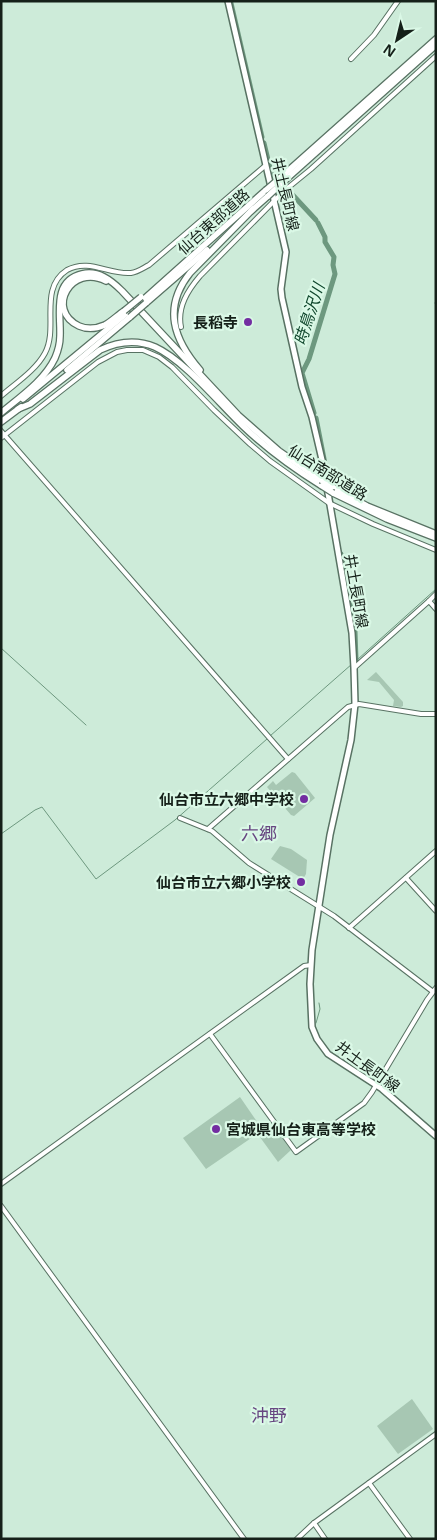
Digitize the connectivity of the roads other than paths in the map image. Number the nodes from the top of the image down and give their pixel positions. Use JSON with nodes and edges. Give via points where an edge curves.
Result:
{"nodes":[{"id":1,"x":228,"y":1,"type":"edge"},
{"id":2,"x":398,"y":1,"type":"edge"},
{"id":3,"x":436,"y":39,"type":"edge"},
{"id":4,"x":436,"y":46,"type":"edge"},
{"id":5,"x":436,"y":56,"type":"edge"},
{"id":6,"x":350,"y":59,"type":"dead end"},
{"id":7,"x":266,"y":165,"type":"junction"},
{"id":8,"x":281,"y":180,"type":"junction"},
{"id":9,"x":267,"y":193,"type":"junction"},
{"id":10,"x":274,"y":201,"type":"junction"},
{"id":11,"x":252,"y":209,"type":"junction"},
{"id":12,"x":143,"y":300,"type":"junction"},
{"id":13,"x":127,"y":314,"type":"junction"},
{"id":14,"x":181,"y":327,"type":"dead end"},
{"id":15,"x":1,"y":396,"type":"edge"},
{"id":16,"x":222,"y":405,"type":"junction"},
{"id":17,"x":18,"y":409,"type":"junction"},
{"id":18,"x":1,"y":414,"type":"edge"},
{"id":19,"x":1,"y":422,"type":"edge"},
{"id":20,"x":246,"y":422,"type":"junction"},
{"id":21,"x":1,"y":431,"type":"edge"},
{"id":22,"x":3,"y":436,"type":"edge"},
{"id":23,"x":321,"y":483,"type":"junction"},
{"id":24,"x":332,"y":490,"type":"junction"},
{"id":25,"x":329,"y":503,"type":"junction"},
{"id":26,"x":436,"y":534,"type":"edge"},
{"id":27,"x":436,"y":538,"type":"edge"},
{"id":28,"x":436,"y":550,"type":"edge"},
{"id":29,"x":436,"y":594,"type":"edge"},
{"id":30,"x":428,"y":601,"type":"junction"},
{"id":31,"x":436,"y":609,"type":"edge"},
{"id":32,"x":353,"y":665,"type":"junction"},
{"id":33,"x":355,"y":704,"type":"junction"},
{"id":34,"x":436,"y":714,"type":"edge"},
{"id":35,"x":288,"y":760,"type":"junction"},
{"id":36,"x":180,"y":818,"type":"dead end"},
{"id":37,"x":208,"y":829,"type":"junction"},
{"id":38,"x":436,"y":851,"type":"edge"},
{"id":39,"x":406,"y":878,"type":"junction"},
{"id":40,"x":320,"y":908,"type":"junction"},
{"id":41,"x":436,"y":911,"type":"edge"},
{"id":42,"x":349,"y":928,"type":"junction"},
{"id":43,"x":311,"y":965,"type":"junction"},
{"id":44,"x":434,"y":990,"type":"edge"},
{"id":45,"x":210,"y":1034,"type":"junction"},
{"id":46,"x":376,"y":1084,"type":"junction"},
{"id":47,"x":436,"y":1136,"type":"edge"},
{"id":48,"x":1,"y":1184,"type":"edge"},
{"id":49,"x":1,"y":1206,"type":"edge"},
{"id":50,"x":436,"y":1434,"type":"edge"},
{"id":51,"x":369,"y":1483,"type":"junction"},
{"id":52,"x":314,"y":1523,"type":"junction"},
{"id":53,"x":244,"y":1539,"type":"edge"},
{"id":54,"x":298,"y":1539,"type":"edge"},
{"id":55,"x":325,"y":1539,"type":"edge"},
{"id":56,"x":410,"y":1539,"type":"edge"}],
"edges":[{"from":1,"to":7,"type":"main road","name":"井土長町線"},
{"from":2,"to":6,"type":"street","via":[[374,35]]},
{"from":3,"to":8,"type":"highway","name":"仙台東部道路"},
{"from":4,"to":8,"type":"highway","name":"仙台東部道路"},
{"from":5,"to":10,"type":"street"},
{"from":7,"to":10,"type":"main road","name":"井土長町線"},
{"from":7,"to":15,"type":"street","via":[[144,268],[133,273],[120,273],[81,265],[62,274],[51,297],[50,339],[46,352],[38,364]]},
{"from":8,"to":9,"type":"highway","name":"仙台東部道路","bridge":true},
{"from":9,"to":11,"type":"highway","name":"仙台東部道路"},
{"from":9,"to":12,"type":"highway","name":"仙台東部道路"},
{"from":10,"to":14,"type":"street","via":[[193,284],[184,301]]},
{"from":10,"to":25,"type":"main road","name":"井土長町線","via":[[286,252],[282,298],[323,464]]},
{"from":11,"to":12,"type":"highway","name":"仙台東部道路"},
{"from":11,"to":20,"type":"highway","via":[[186,278],[176,296],[174,310],[175,330],[186,352]]},
{"from":12,"to":13,"type":"highway","name":"仙台東部道路","bridge":true},
{"from":13,"to":16,"type":"highway","via":[[105,325],[82,328],[65,314],[64,297],[80,278],[93,277],[106,282]]},
{"from":13,"to":17,"type":"highway","name":"仙台東部道路"},
{"from":13,"to":18,"type":"highway","name":"仙台東部道路"},
{"from":16,"to":17,"type":"highway","via":[[168,355],[151,346],[131,342],[100,350],[30,404]]},
{"from":16,"to":23,"type":"highway","name":"仙台南部道路","via":[[276,455]]},
{"from":17,"to":19,"type":"highway","name":"仙台東部道路"},
{"from":18,"to":20,"type":"highway","via":[[50,367],[59,348],[62,291],[71,279],[89,273],[106,277],[122,290]]},
{"from":20,"to":23,"type":"highway","name":"仙台南部道路"},
{"from":21,"to":22,"type":"street"},
{"from":22,"to":25,"type":"street","via":[[98,362],[117,352],[143,350],[172,366],[250,444]]},
{"from":22,"to":35,"type":"street"},
{"from":23,"to":24,"type":"highway","name":"仙台南部道路","bridge":true},
{"from":24,"to":26,"type":"highway","name":"仙台南部道路"},
{"from":24,"to":27,"type":"highway","name":"仙台南部道路","via":[[387,519]]},
{"from":25,"to":28,"type":"street"},
{"from":25,"to":32,"type":"main road","name":"井土長町線","via":[[352,633]]},
{"from":29,"to":30,"type":"street"},
{"from":30,"to":31,"type":"street"},
{"from":30,"to":32,"type":"street"},
{"from":32,"to":33,"type":"main road","name":"井土長町線"},
{"from":33,"to":34,"type":"street"},
{"from":33,"to":35,"type":"street"},
{"from":33,"to":40,"type":"main road","name":"井土長町線"},
{"from":35,"to":37,"type":"street"},
{"from":36,"to":37,"type":"street"},
{"from":37,"to":40,"type":"street","via":[[248,863]]},
{"from":38,"to":39,"type":"street"},
{"from":39,"to":41,"type":"street"},
{"from":39,"to":42,"type":"street"},
{"from":40,"to":42,"type":"street"},
{"from":40,"to":43,"type":"main road","name":"井土長町線"},
{"from":42,"to":44,"type":"street"},
{"from":43,"to":45,"type":"street","via":[[304,966]]},
{"from":43,"to":46,"type":"main road","name":"井土長町線","via":[[311,1015],[317,1040],[332,1057]]},
{"from":44,"to":46,"type":"street"},
{"from":45,"to":46,"type":"street","via":[[296,1152],[360,1106]]},
{"from":45,"to":48,"type":"street"},
{"from":46,"to":47,"type":"main road","name":"井土長町線"},
{"from":49,"to":53,"type":"street"},
{"from":50,"to":51,"type":"street"},
{"from":51,"to":52,"type":"street"},
{"from":51,"to":56,"type":"street"},
{"from":52,"to":54,"type":"street"},
{"from":52,"to":55,"type":"street"}]}
